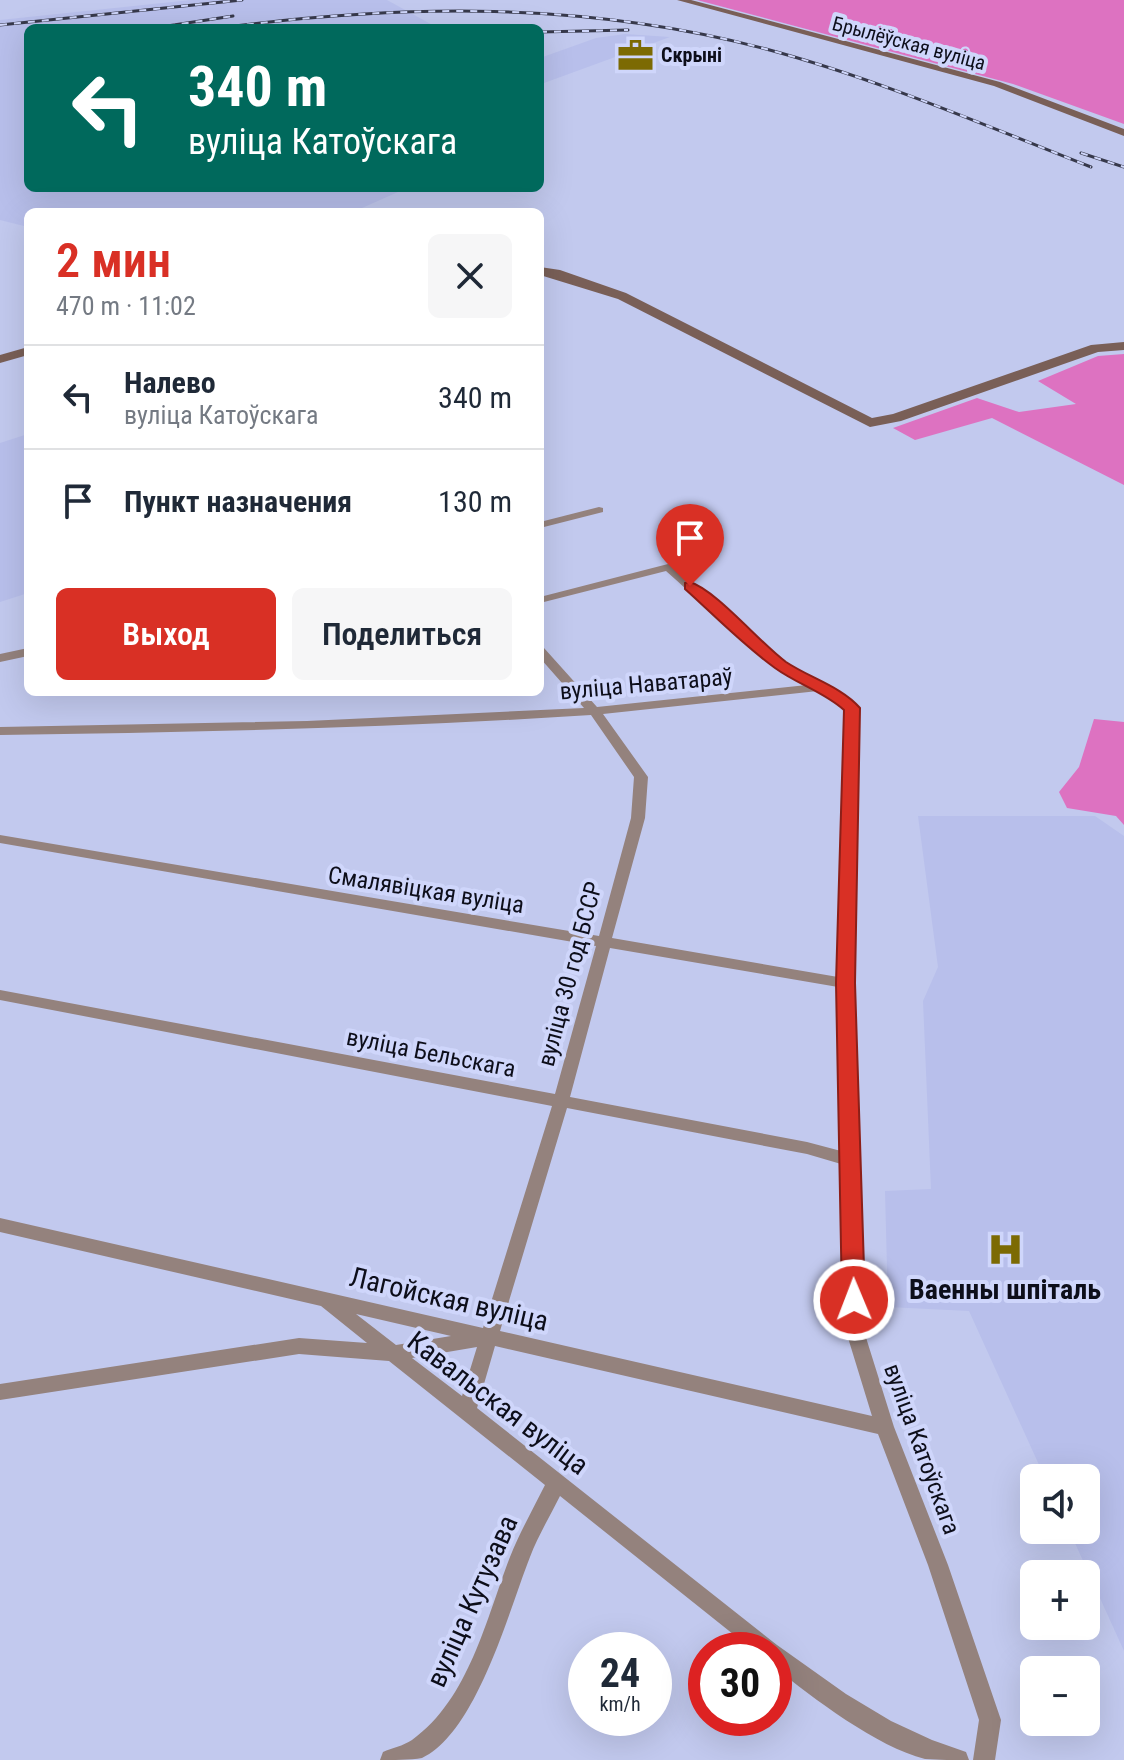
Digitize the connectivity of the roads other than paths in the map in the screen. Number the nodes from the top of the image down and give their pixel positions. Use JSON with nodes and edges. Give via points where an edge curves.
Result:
{"nodes":[{"id":1,"x":681,"y":0,"type":"edge"},
{"id":2,"x":1124,"y":133,"type":"edge"},
{"id":3,"x":544,"y":272,"type":"edge"},
{"id":4,"x":1124,"y":346,"type":"edge"},
{"id":5,"x":24,"y":352,"type":"edge"},
{"id":6,"x":0,"y":359,"type":"edge"},
{"id":7,"x":599,"y":510,"type":"dead end"},
{"id":8,"x":544,"y":524,"type":"edge"},
{"id":9,"x":544,"y":599,"type":"edge"},
{"id":10,"x":24,"y":653,"type":"edge"},
{"id":11,"x":544,"y":655,"type":"edge"},
{"id":12,"x":0,"y":658,"type":"edge"},
{"id":13,"x":816,"y":688,"type":"junction"},
{"id":14,"x":595,"y":712,"type":"junction"},
{"id":15,"x":0,"y":731,"type":"edge"},
{"id":16,"x":0,"y":839,"type":"edge"},
{"id":17,"x":603,"y":942,"type":"junction"},
{"id":18,"x":845,"y":983,"type":"junction"},
{"id":19,"x":0,"y":995,"type":"edge"},
{"id":20,"x":560,"y":1104,"type":"junction"},
{"id":21,"x":851,"y":1160,"type":"junction"},
{"id":22,"x":0,"y":1225,"type":"edge"},
{"id":23,"x":323,"y":1298,"type":"junction"},
{"id":24,"x":490,"y":1337,"type":"junction"},
{"id":25,"x":393,"y":1353,"type":"junction"},
{"id":26,"x":0,"y":1392,"type":"edge"},
{"id":27,"x":467,"y":1409,"type":"junction"},
{"id":28,"x":885,"y":1427,"type":"junction"},
{"id":29,"x":557,"y":1482,"type":"junction"},
{"id":30,"x":747,"y":1632,"type":"edge"},
{"id":31,"x":792,"y":1668,"type":"edge"},
{"id":32,"x":391,"y":1760,"type":"edge"},
{"id":33,"x":958,"y":1760,"type":"edge"},
{"id":34,"x":984,"y":1760,"type":"edge"}],
"edges":[{"from":1,"to":2,"type":"street","name":"Брылёўская вуліца","via":[[997,84]]},
{"from":3,"to":4,"type":"street","via":[[635,302],[870,423],[1096,348]]},
{"from":5,"to":6,"type":"street"},
{"from":7,"to":8,"type":"street"},
{"from":9,"to":13,"type":"street","name":"вуліца Катоўскага","via":[[668,567],[778,663]]},
{"from":10,"to":12,"type":"street"},
{"from":11,"to":14,"type":"street","name":"вуліца 30 год БССР"},
{"from":13,"to":14,"type":"street","name":"вуліца Наватараў"},
{"from":13,"to":18,"type":"street","name":"вуліца Катоўскага","via":[[852,708]]},
{"from":14,"to":15,"type":"street","name":"вуліца Наватараў","via":[[371,726]]},
{"from":14,"to":17,"type":"street","name":"вуліца 30 год БССР","via":[[641,777],[638,818]]},
{"from":16,"to":17,"type":"street","name":"Смалявіцкая вуліца"},
{"from":17,"to":18,"type":"street","name":"Смалявіцкая вуліца"},
{"from":17,"to":20,"type":"street","name":"вуліца 30 год БССР"},
{"from":18,"to":21,"type":"street","name":"вуліца Катоўскага"},
{"from":19,"to":20,"type":"street","name":"вуліца Бельскага"},
{"from":20,"to":21,"type":"street","name":"вуліца Бельскага"},
{"from":20,"to":24,"type":"street","name":"вуліца 30 год БССР"},
{"from":21,"to":28,"type":"street","name":"вуліца Катоўскага","via":[[854,1328]]},
{"from":22,"to":23,"type":"street","name":"Лагойская вуліца"},
{"from":23,"to":24,"type":"street","name":"Лагойская вуліца"},
{"from":23,"to":25,"type":"street"},
{"from":24,"to":25,"type":"street"},
{"from":24,"to":27,"type":"street","name":"вуліца 30 год БССР"},
{"from":24,"to":28,"type":"street","name":"Лагойская вуліца"},
{"from":25,"to":26,"type":"street","name":"Кавальская вуліца","via":[[299,1346]]},
{"from":25,"to":27,"type":"street","name":"Кавальская вуліца"},
{"from":27,"to":29,"type":"street","name":"Кавальская вуліца"},
{"from":28,"to":34,"type":"street","name":"вуліца Катоўскага","via":[[990,1720]]},
{"from":29,"to":30,"type":"street","name":"Кавальская вуліца"},
{"from":29,"to":32,"type":"street","name":"вуліца Кутузава","via":[[523,1550],[464,1697],[433,1739],[411,1756]]},
{"from":31,"to":33,"type":"street","name":"Кавальская вуліца","via":[[844,1709],[926,1751]]}]}
